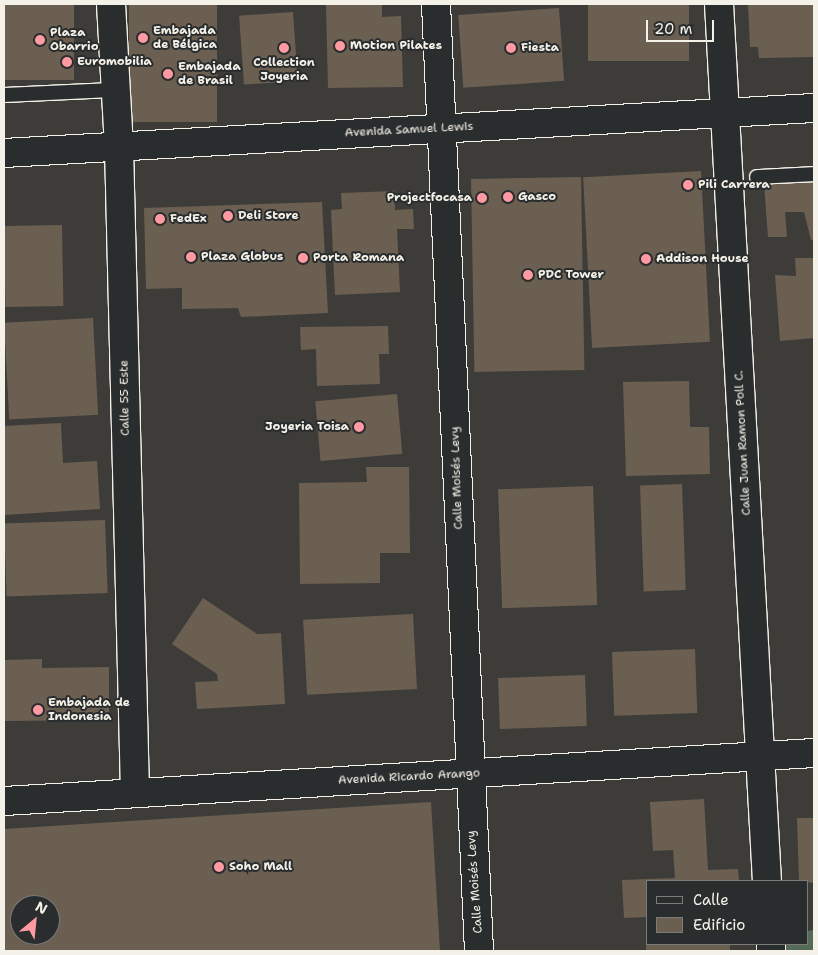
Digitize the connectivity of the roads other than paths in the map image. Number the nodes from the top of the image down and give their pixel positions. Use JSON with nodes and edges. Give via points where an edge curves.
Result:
{"nodes":[{"id":1,"x":111,"y":4,"type":"edge"},
{"id":2,"x":436,"y":4,"type":"edge"},
{"id":3,"x":719,"y":4,"type":"edge"},
{"id":4,"x":116,"y":90,"type":"junction"},
{"id":5,"x":4,"y":95,"type":"edge"},
{"id":6,"x":814,"y":108,"type":"edge"},
{"id":7,"x":726,"y":112,"type":"junction"},
{"id":8,"x":444,"y":128,"type":"junction"},
{"id":9,"x":119,"y":147,"type":"junction"},
{"id":10,"x":4,"y":153,"type":"edge"},
{"id":11,"x":814,"y":174,"type":"edge"},
{"id":12,"x":756,"y":177,"type":"dead end"},
{"id":13,"x":814,"y":752,"type":"edge"},
{"id":14,"x":759,"y":756,"type":"junction"},
{"id":15,"x":468,"y":773,"type":"junction"},
{"id":16,"x":135,"y":793,"type":"junction"},
{"id":17,"x":4,"y":801,"type":"edge"},
{"id":18,"x":767,"y":880,"type":"edge"},
{"id":19,"x":479,"y":951,"type":"edge"}],
"edges":[{"from":1,"to":4,"type":"street","name":"Calle 55 Este"},
{"from":2,"to":8,"type":"street","name":"Calle Moisés Levy"},
{"from":3,"to":7,"type":"street","name":"Calle Juan Ramon Poll C."},
{"from":4,"to":5,"type":"lane"},
{"from":4,"to":9,"type":"street","name":"Calle 55 Este"},
{"from":6,"to":7,"type":"street","name":"Avenida Samuel Lewis"},
{"from":7,"to":8,"type":"street","name":"Avenida Samuel Lewis"},
{"from":7,"to":14,"type":"street","name":"Calle Juan Ramon Poll C."},
{"from":8,"to":9,"type":"street","name":"Avenida Samuel Lewis"},
{"from":8,"to":15,"type":"street","name":"Calle Moisés Levy"},
{"from":9,"to":10,"type":"street","name":"Avenida Samuel Lewis"},
{"from":9,"to":16,"type":"street","name":"Calle 55 Este"},
{"from":11,"to":12,"type":"lane"},
{"from":13,"to":14,"type":"street","name":"Avenida Ricardo Arango"},
{"from":14,"to":15,"type":"street","name":"Avenida Ricardo Arango"},
{"from":14,"to":18,"type":"street","name":"Calle Juan Ramon Poll C."},
{"from":15,"to":16,"type":"street","name":"Avenida Ricardo Arango"},
{"from":15,"to":19,"type":"street","name":"Calle Moisés Levy"},
{"from":16,"to":17,"type":"street","name":"Avenida Ricardo Arango"}]}
